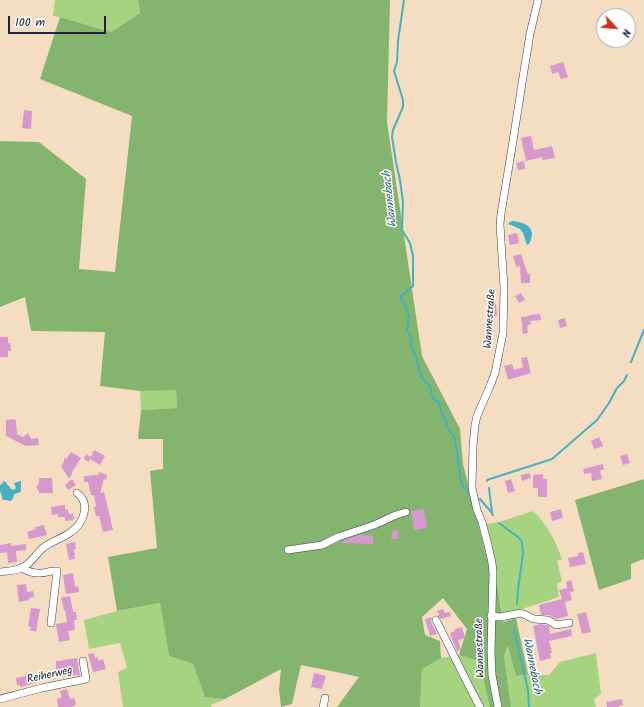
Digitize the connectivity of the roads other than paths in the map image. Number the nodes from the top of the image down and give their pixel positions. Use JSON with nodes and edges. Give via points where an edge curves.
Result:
{"nodes":[{"id":1,"x":538,"y":0,"type":"edge"},
{"id":2,"x":78,"y":493,"type":"dead end"},
{"id":3,"x":406,"y":512,"type":"dead end"},
{"id":4,"x":288,"y":550,"type":"dead end"},
{"id":5,"x":22,"y":568,"type":"junction"},
{"id":6,"x":0,"y":572,"type":"edge"},
{"id":7,"x":491,"y":616,"type":"junction"},
{"id":8,"x":436,"y":620,"type":"dead end"},
{"id":9,"x":50,"y":623,"type":"dead end"},
{"id":10,"x":569,"y":623,"type":"dead end"},
{"id":11,"x":83,"y":661,"type":"dead end"},
{"id":12,"x":325,"y":698,"type":"dead end"},
{"id":13,"x":0,"y":699,"type":"edge"},
{"id":14,"x":323,"y":707,"type":"edge"},
{"id":15,"x":480,"y":707,"type":"edge"},
{"id":16,"x":498,"y":707,"type":"edge"}],
"edges":[{"from":1,"to":7,"type":"street","name":"Wannestraße","via":[[530,34],[501,214],[503,333],[495,373],[477,416],[473,434],[472,488],[493,572]]},
{"from":2,"to":5,"type":"street","via":[[82,496],[85,509],[79,524],[72,532],[43,548]]},
{"from":3,"to":4,"type":"street","via":[[322,544]]},
{"from":5,"to":6,"type":"street"},
{"from":5,"to":9,"type":"street","via":[[38,574],[57,571]]},
{"from":7,"to":10,"type":"street","via":[[521,613],[548,620],[556,625]]},
{"from":7,"to":16,"type":"street","name":"Wannestraße","via":[[492,675]]},
{"from":8,"to":15,"type":"street"},
{"from":11,"to":13,"type":"street","name":"Reiherweg","via":[[86,679]]},
{"from":12,"to":14,"type":"street"}]}
